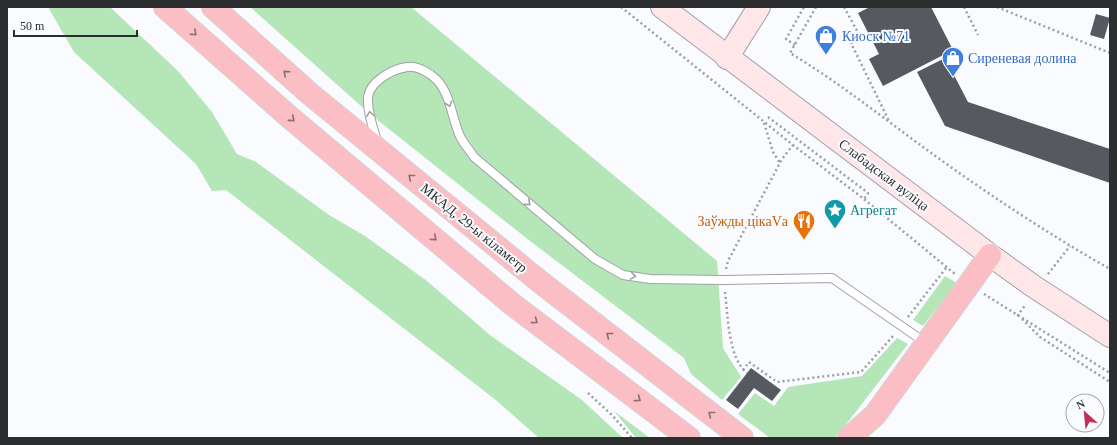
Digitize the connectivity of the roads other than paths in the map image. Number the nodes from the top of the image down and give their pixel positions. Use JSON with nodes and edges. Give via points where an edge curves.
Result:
{"nodes":[{"id":1,"x":165,"y":7,"type":"edge"},
{"id":2,"x":214,"y":7,"type":"edge"},
{"id":3,"x":662,"y":7,"type":"edge"},
{"id":4,"x":759,"y":7,"type":"edge"},
{"id":5,"x":727,"y":58,"type":"junction"},
{"id":6,"x":380,"y":152,"type":"junction"},
{"id":7,"x":990,"y":255,"type":"junction"},
{"id":8,"x":1110,"y":336,"type":"edge"},
{"id":9,"x":926,"y":343,"type":"junction"},
{"id":10,"x":875,"y":415,"type":"junction"},
{"id":11,"x":689,"y":438,"type":"edge"},
{"id":12,"x":742,"y":438,"type":"edge"},
{"id":13,"x":849,"y":438,"type":"edge"},
{"id":14,"x":867,"y":438,"type":"edge"}],
"edges":[{"from":1,"to":11,"type":"highway","one_way":true,"via":[[287,115],[512,304]]},
{"from":6,"to":2,"type":"highway","name":"МКАД, 29-ы кіламетр","one_way":true,"via":[[310,94]]},
{"from":3,"to":5,"type":"main road","name":"Слабадская вуліца"},
{"from":4,"to":5,"type":"main road"},
{"from":5,"to":7,"type":"main road","name":"Слабадская вуліца"},
{"from":6,"to":9,"type":"lane","one_way":true,"via":[[368,95],[374,84],[388,73],[408,66],[425,71],[438,81],[459,135],[474,157],[594,259],[623,275],[650,279],[832,278]]},
{"from":12,"to":6,"type":"highway","name":"МКАД, 29-ы кіламетр","one_way":true,"via":[[539,281]]},
{"from":7,"to":8,"type":"main road","name":"Слабадская вуліца"},
{"from":7,"to":9,"type":"highway"},
{"from":9,"to":10,"type":"highway"},
{"from":10,"to":13,"type":"highway"},
{"from":10,"to":14,"type":"highway"}]}
